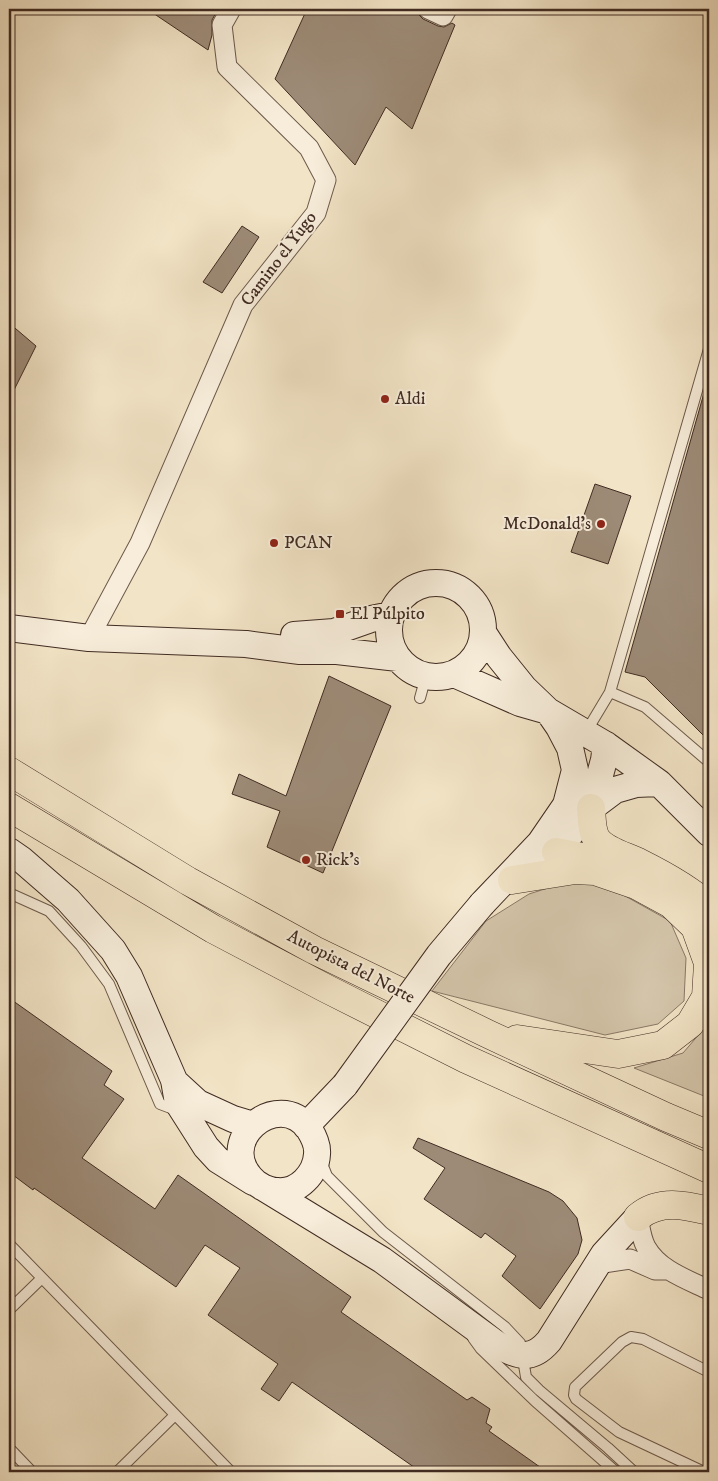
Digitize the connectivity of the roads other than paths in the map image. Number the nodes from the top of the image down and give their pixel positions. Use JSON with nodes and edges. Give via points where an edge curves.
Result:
{"nodes":[{"id":1,"x":231,"y":9,"type":"edge"},
{"id":2,"x":428,"y":9,"type":"edge"},
{"id":3,"x":447,"y":9,"type":"edge"},
{"id":4,"x":709,"y":349,"type":"edge"},
{"id":5,"x":391,"y":614,"type":"junction"},
{"id":6,"x":9,"y":628,"type":"edge"},
{"id":7,"x":484,"y":634,"type":"junction"},
{"id":8,"x":90,"y":638,"type":"junction"},
{"id":9,"x":246,"y":644,"type":"junction"},
{"id":10,"x":398,"y":658,"type":"junction"},
{"id":11,"x":454,"y":674,"type":"junction"},
{"id":12,"x":610,"y":692,"type":"junction"},
{"id":13,"x":548,"y":711,"type":"junction"},
{"id":14,"x":596,"y":739,"type":"junction"},
{"id":15,"x":709,"y":762,"type":"edge"},
{"id":16,"x":9,"y":771,"type":"edge"},
{"id":17,"x":659,"y":783,"type":"junction"},
{"id":18,"x":9,"y":807,"type":"edge"},
{"id":19,"x":591,"y":808,"type":"junction"},
{"id":20,"x":707,"y":827,"type":"edge"},
{"id":21,"x":9,"y":852,"type":"edge"},
{"id":22,"x":556,"y":852,"type":"junction"},
{"id":23,"x":527,"y":858,"type":"junction"},
{"id":24,"x":496,"y":892,"type":"junction"},
{"id":25,"x":9,"y":893,"type":"edge"},
{"id":26,"x":709,"y":907,"type":"edge"},
{"id":27,"x":709,"y":924,"type":"edge"},
{"id":28,"x":488,"y":1034,"type":"junction"},
{"id":29,"x":174,"y":1080,"type":"junction"},
{"id":30,"x":185,"y":1114,"type":"junction"},
{"id":31,"x":253,"y":1124,"type":"junction"},
{"id":32,"x":709,"y":1135,"type":"edge"},
{"id":33,"x":312,"y":1137,"type":"junction"},
{"id":34,"x":709,"y":1169,"type":"edge"},
{"id":35,"x":259,"y":1185,"type":"junction"},
{"id":36,"x":709,"y":1211,"type":"edge"},
{"id":37,"x":638,"y":1217,"type":"junction"},
{"id":38,"x":9,"y":1244,"type":"edge"},
{"id":39,"x":597,"y":1264,"type":"junction"},
{"id":40,"x":668,"y":1270,"type":"junction"},
{"id":41,"x":42,"y":1278,"type":"junction"},
{"id":42,"x":709,"y":1290,"type":"edge"},
{"id":43,"x":9,"y":1310,"type":"edge"},
{"id":44,"x":459,"y":1316,"type":"junction"},
{"id":45,"x":524,"y":1355,"type":"junction"},
{"id":46,"x":709,"y":1372,"type":"edge"},
{"id":47,"x":175,"y":1415,"type":"junction"},
{"id":48,"x":619,"y":1432,"type":"junction"},
{"id":49,"x":9,"y":1448,"type":"edge"},
{"id":50,"x":608,"y":1448,"type":"junction"},
{"id":51,"x":32,"y":1472,"type":"edge"},
{"id":52,"x":117,"y":1472,"type":"edge"},
{"id":53,"x":231,"y":1472,"type":"edge"},
{"id":54,"x":616,"y":1472,"type":"edge"},
{"id":55,"x":634,"y":1472,"type":"edge"},
{"id":56,"x":704,"y":1472,"type":"edge"}],
"edges":[{"from":1,"to":8,"type":"street","name":"Camino el Yugo","via":[[222,25],[226,67],[309,148],[326,180],[316,213],[243,305],[140,543]]},
{"from":2,"to":3,"type":"street","via":[[443,16]]},
{"from":4,"to":12,"type":"lane"},
{"from":5,"to":7,"type":"main road","via":[[411,589],[441,582],[466,593],[476,604],[482,616]]},
{"from":5,"to":9,"type":"main road","via":[[334,632],[284,636]]},
{"from":5,"to":10,"type":"main road","via":[[388,630]]},
{"from":6,"to":8,"type":"main road"},
{"from":7,"to":11,"type":"main road","via":[[475,658]]},
{"from":7,"to":13,"type":"main road","via":[[524,688]]},
{"from":8,"to":9,"type":"main road"},
{"from":9,"to":10,"type":"main road"},
{"from":10,"to":11,"type":"main road","via":[[416,673],[423,687],[440,677]]},
{"from":11,"to":13,"type":"main road","via":[[520,703]]},
{"from":12,"to":14,"type":"lane"},
{"from":12,"to":15,"type":"lane","via":[[645,707]]},
{"from":13,"to":14,"type":"main road"},
{"from":13,"to":23,"type":"main road","via":[[570,748],[575,770],[566,805]]},
{"from":14,"to":17,"type":"main road"},
{"from":14,"to":19,"type":"main road","via":[[604,760]]},
{"from":16,"to":28,"type":"highway","name":"Autopista del Norte","via":[[205,890],[314,950]]},
{"from":17,"to":19,"type":"main road","via":[[636,784],[615,790]]},
{"from":17,"to":20,"type":"main road"},
{"from":18,"to":34,"type":"highway","name":"Autopista del Norte","via":[[213,929],[318,984],[466,1059]]},
{"from":19,"to":22,"type":"main road"},
{"from":19,"to":26,"type":"highway","via":[[597,839],[613,851],[640,862],[682,887]]},
{"from":21,"to":29,"type":"main road","via":[[68,900],[113,950],[129,976]]},
{"from":22,"to":23,"type":"main road"},
{"from":22,"to":24,"type":"main road"},
{"from":22,"to":27,"type":"highway","via":[[612,862],[667,888]]},
{"from":23,"to":24,"type":"main road"},
{"from":24,"to":28,"type":"highway","via":[[575,870],[595,871],[636,885],[671,904],[695,927],[708,963],[706,997],[690,1024],[663,1045],[618,1054]]},
{"from":24,"to":33,"type":"main road","bridge":true,"via":[[439,955],[345,1085]]},
{"from":25,"to":30,"type":"lane","via":[[49,911],[82,946],[109,984],[160,1104]]},
{"from":28,"to":32,"type":"highway","name":"Autopista del Norte"},
{"from":29,"to":30,"type":"main road","via":[[178,1103]]},
{"from":29,"to":31,"type":"main road","via":[[198,1103]]},
{"from":30,"to":35,"type":"main road","via":[[218,1160]]},
{"from":31,"to":33,"type":"main road","via":[[262,1118],[282,1114],[300,1120]]},
{"from":31,"to":35,"type":"main road","via":[[240,1149],[243,1166]]},
{"from":33,"to":35,"type":"main road","via":[[316,1163],[305,1181],[292,1189],[276,1191]]},
{"from":33,"to":45,"type":"lane","via":[[327,1176],[383,1232],[505,1327],[520,1343]]},
{"from":35,"to":44,"type":"main road","via":[[382,1260]]},
{"from":36,"to":37,"type":"highway","via":[[663,1205]]},
{"from":37,"to":39,"type":"main road"},
{"from":37,"to":40,"type":"street","via":[[644,1245]]},
{"from":38,"to":41,"type":"lane"},
{"from":39,"to":40,"type":"street","via":[[630,1259],[654,1270]]},
{"from":39,"to":45,"type":"main road","via":[[542,1350]]},
{"from":40,"to":42,"type":"street"},
{"from":41,"to":43,"type":"lane"},
{"from":41,"to":47,"type":"lane"},
{"from":44,"to":45,"type":"main road","via":[[506,1350]]},
{"from":44,"to":54,"type":"lane","via":[[481,1349]]},
{"from":45,"to":50,"type":"lane","via":[[526,1376]]},
{"from":46,"to":48,"type":"lane","via":[[637,1337],[626,1339],[574,1391],[576,1398]]},
{"from":47,"to":52,"type":"lane"},
{"from":47,"to":53,"type":"lane"},
{"from":48,"to":50,"type":"lane"},
{"from":48,"to":56,"type":"lane"},
{"from":49,"to":51,"type":"lane"},
{"from":50,"to":55,"type":"lane"}]}
